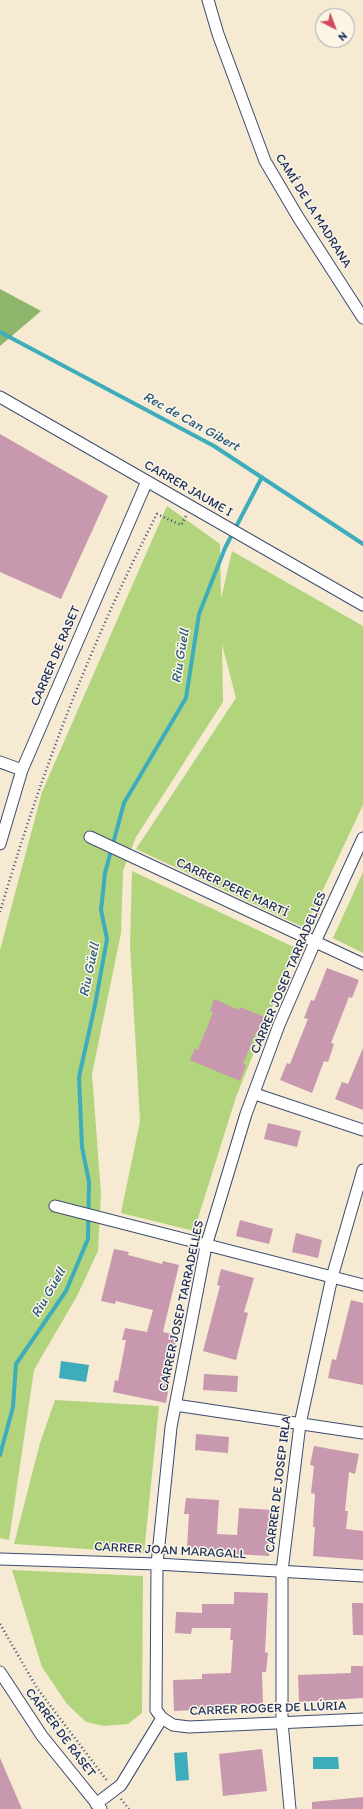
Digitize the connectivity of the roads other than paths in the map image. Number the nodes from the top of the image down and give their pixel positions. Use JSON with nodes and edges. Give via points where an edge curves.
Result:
{"nodes":[{"id":1,"x":208,"y":0,"type":"edge"},
{"id":2,"x":363,"y":318,"type":"edge"},
{"id":3,"x":0,"y":397,"type":"edge"},
{"id":4,"x":147,"y":481,"type":"junction"},
{"id":5,"x":363,"y":605,"type":"edge"},
{"id":6,"x":0,"y":762,"type":"edge"},
{"id":7,"x":22,"y":770,"type":"junction"},
{"id":8,"x":90,"y":836,"type":"dead end"},
{"id":9,"x":363,"y":838,"type":"edge"},
{"id":10,"x":0,"y":844,"type":"edge"},
{"id":11,"x":315,"y":942,"type":"junction"},
{"id":12,"x":363,"y":964,"type":"edge"},
{"id":13,"x":255,"y":1094,"type":"junction"},
{"id":14,"x":363,"y":1130,"type":"edge"},
{"id":15,"x":363,"y":1170,"type":"edge"},
{"id":16,"x":55,"y":1206,"type":"dead end"},
{"id":17,"x":206,"y":1246,"type":"junction"},
{"id":18,"x":332,"y":1277,"type":"junction"},
{"id":19,"x":363,"y":1285,"type":"edge"},
{"id":20,"x":175,"y":1405,"type":"junction"},
{"id":21,"x":300,"y":1424,"type":"junction"},
{"id":22,"x":363,"y":1433,"type":"edge"},
{"id":23,"x":0,"y":1559,"type":"edge"},
{"id":24,"x":157,"y":1564,"type":"junction"},
{"id":25,"x":282,"y":1571,"type":"junction"},
{"id":26,"x":363,"y":1576,"type":"edge"},
{"id":27,"x":0,"y":1672,"type":"edge"},
{"id":28,"x":159,"y":1714,"type":"junction"},
{"id":29,"x":363,"y":1719,"type":"edge"},
{"id":30,"x":282,"y":1722,"type":"junction"},
{"id":31,"x":98,"y":1806,"type":"edge"},
{"id":32,"x":290,"y":1809,"type":"edge"}],
"edges":[{"from":1,"to":2,"type":"street","name":"CAMÍ DE LA MADRANA","via":[[265,161]]},
{"from":3,"to":4,"type":"street","name":"CARRER JAUME I"},
{"from":4,"to":5,"type":"street","name":"CARRER JAUME I"},
{"from":4,"to":7,"type":"street","name":"CARRER DE RASET"},
{"from":6,"to":7,"type":"street"},
{"from":7,"to":10,"type":"street","name":"CARRER DE RASET"},
{"from":8,"to":11,"type":"street","name":"CARRER PERE MARTÍ"},
{"from":9,"to":11,"type":"street","name":"CARRER JOSEP TARRADELLES"},
{"from":11,"to":12,"type":"street","name":"CARRER PERE MARTÍ"},
{"from":11,"to":13,"type":"street","name":"CARRER JOSEP TARRADELLES","via":[[279,1025]]},
{"from":13,"to":14,"type":"street"},
{"from":13,"to":17,"type":"street","name":"CARRER JOSEP TARRADELLES","via":[[246,1114]]},
{"from":15,"to":18,"type":"street","name":"CARRER DE JOSEP IRLA"},
{"from":16,"to":17,"type":"street"},
{"from":17,"to":18,"type":"street"},
{"from":17,"to":20,"type":"street","name":"CARRER JOSEP TARRADELLES"},
{"from":18,"to":19,"type":"street"},
{"from":18,"to":21,"type":"street","name":"CARRER DE JOSEP IRLA"},
{"from":20,"to":21,"type":"street"},
{"from":20,"to":24,"type":"street","name":"CARRER JOSEP TARRADELLES"},
{"from":21,"to":22,"type":"street"},
{"from":21,"to":25,"type":"street","name":"CARRER DE JOSEP IRLA"},
{"from":23,"to":24,"type":"street","name":"CARRER JOAN MARAGALL"},
{"from":24,"to":25,"type":"street","name":"CARRER JOAN MARAGALL"},
{"from":24,"to":28,"type":"street","name":"CARRER JOSEP TARRADELLES"},
{"from":25,"to":26,"type":"street","name":"CARRER JOAN MARAGALL"},
{"from":25,"to":30,"type":"street","name":"CARRER DE JOSEP IRLA"},
{"from":27,"to":31,"type":"street","name":"CARRER DE RASET","via":[[42,1736]]},
{"from":28,"to":30,"type":"street","name":"CARRER ROGER DE LLÚRIA","via":[[173,1725],[190,1727]]},
{"from":28,"to":31,"type":"street","via":[[121,1785]]},
{"from":29,"to":30,"type":"street","name":"CARRER ROGER DE LLÚRIA"},
{"from":30,"to":32,"type":"street","name":"CARRER DE JOSEP IRLA"}]}
